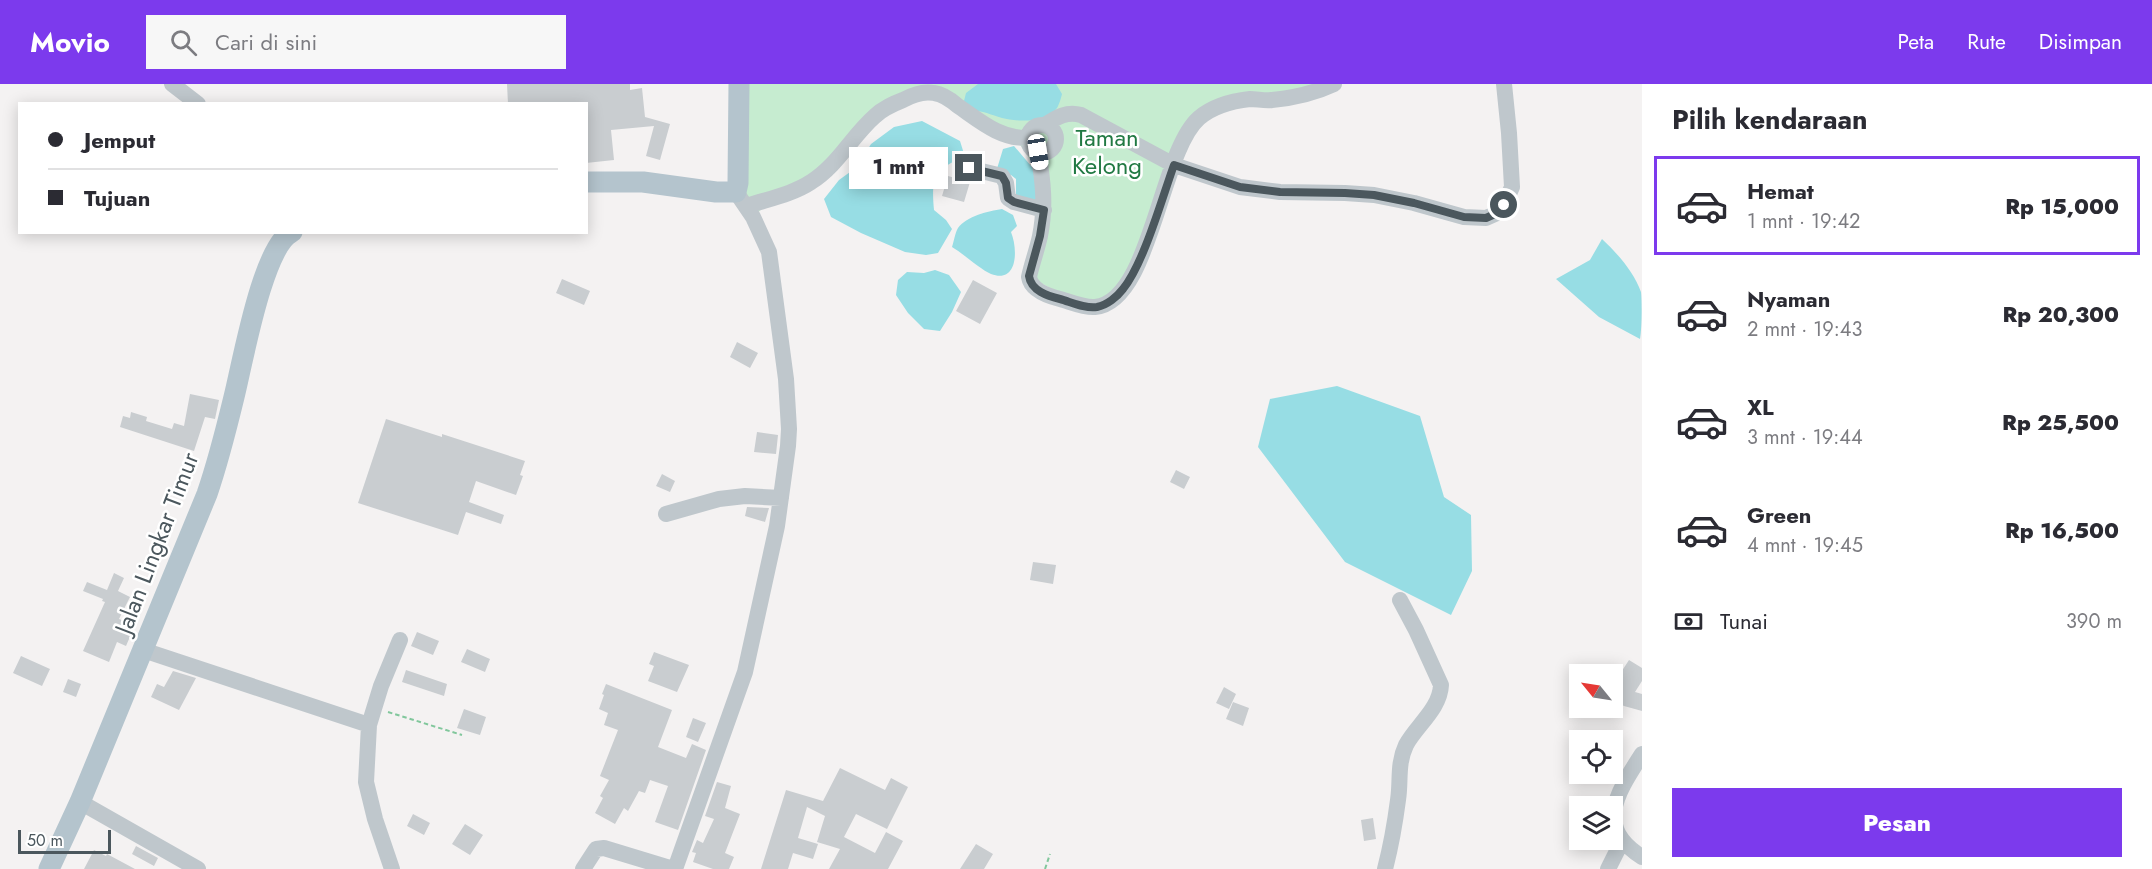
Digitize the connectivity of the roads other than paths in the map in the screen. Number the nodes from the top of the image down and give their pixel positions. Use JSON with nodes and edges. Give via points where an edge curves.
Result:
{"nodes":[{"id":1,"x":172,"y":84,"type":"edge"},
{"id":2,"x":739,"y":84,"type":"edge"},
{"id":3,"x":1334,"y":84,"type":"edge"},
{"id":4,"x":1504,"y":84,"type":"edge"},
{"id":5,"x":195,"y":102,"type":"edge"},
{"id":6,"x":1045,"y":125,"type":"junction"},
{"id":7,"x":1028,"y":138,"type":"junction"},
{"id":8,"x":1038,"y":152,"type":"junction"},
{"id":9,"x":1174,"y":165,"type":"junction"},
{"id":10,"x":969,"y":168,"type":"dead end"},
{"id":11,"x":588,"y":182,"type":"edge"},
{"id":12,"x":741,"y":199,"type":"junction"},
{"id":13,"x":1044,"y":210,"type":"junction"},
{"id":14,"x":287,"y":234,"type":"edge"},
{"id":15,"x":781,"y":498,"type":"junction"},
{"id":16,"x":666,"y":514,"type":"dead end"},
{"id":17,"x":1400,"y":600,"type":"dead end"},
{"id":18,"x":400,"y":640,"type":"dead end"},
{"id":19,"x":143,"y":650,"type":"junction"},
{"id":20,"x":369,"y":725,"type":"junction"},
{"id":21,"x":1642,"y":754,"type":"edge"},
{"id":22,"x":1618,"y":796,"type":"edge"},
{"id":23,"x":80,"y":802,"type":"junction"},
{"id":24,"x":1623,"y":842,"type":"edge"},
{"id":25,"x":1618,"y":850,"type":"edge"},
{"id":26,"x":1642,"y":857,"type":"edge"},
{"id":27,"x":49,"y":869,"type":"edge"},
{"id":28,"x":198,"y":869,"type":"edge"},
{"id":29,"x":392,"y":869,"type":"edge"},
{"id":30,"x":583,"y":869,"type":"edge"},
{"id":31,"x":674,"y":869,"type":"edge"},
{"id":32,"x":1385,"y":869,"type":"edge"},
{"id":33,"x":1608,"y":869,"type":"edge"}],
"edges":[{"from":1,"to":5,"type":"street"},
{"from":2,"to":12,"type":"main road"},
{"from":3,"to":9,"type":"street","via":[[1312,93],[1231,102],[1214,108],[1187,133]]},
{"from":4,"to":9,"type":"street","via":[[1512,187],[1504,205],[1486,218],[1464,217],[1374,195],[1240,187]]},
{"from":6,"to":7,"type":"street","via":[[1032,129]]},
{"from":6,"to":8,"type":"street","via":[[1053,130],[1055,144],[1048,151]]},
{"from":6,"to":9,"type":"street","via":[[1065,114],[1081,115]]},
{"from":7,"to":8,"type":"street"},
{"from":7,"to":12,"type":"street","via":[[999,132],[936,93],[913,95],[876,115],[814,181],[801,188]]},
{"from":8,"to":13,"type":"street"},
{"from":9,"to":13,"type":"street","via":[[1125,288],[1098,307],[1051,297],[1030,283]]},
{"from":10,"to":13,"type":"street","via":[[1002,176],[1008,198]]},
{"from":11,"to":12,"type":"main road","via":[[643,182]]},
{"from":12,"to":15,"type":"street","via":[[769,252],[786,379],[789,429]]},
{"from":14,"to":19,"type":"main road","name":"Jalan Lingkar Timur","via":[[272,258],[258,297],[218,463]]},
{"from":15,"to":16,"type":"street","via":[[719,499]]},
{"from":15,"to":31,"type":"street","via":[[741,685]]},
{"from":17,"to":32,"type":"street","via":[[1442,690],[1400,760],[1399,797]]},
{"from":18,"to":20,"type":"street"},
{"from":19,"to":20,"type":"street"},
{"from":19,"to":23,"type":"main road","name":"Jalan Lingkar Timur"},
{"from":20,"to":29,"type":"street","via":[[366,782]]},
{"from":21,"to":22,"type":"street"},
{"from":23,"to":27,"type":"main road","name":"Jalan Lingkar Timur"},
{"from":23,"to":28,"type":"street"},
{"from":24,"to":26,"type":"street"},
{"from":25,"to":33,"type":"street"},
{"from":30,"to":31,"type":"street","via":[[596,849],[604,848]]}]}
